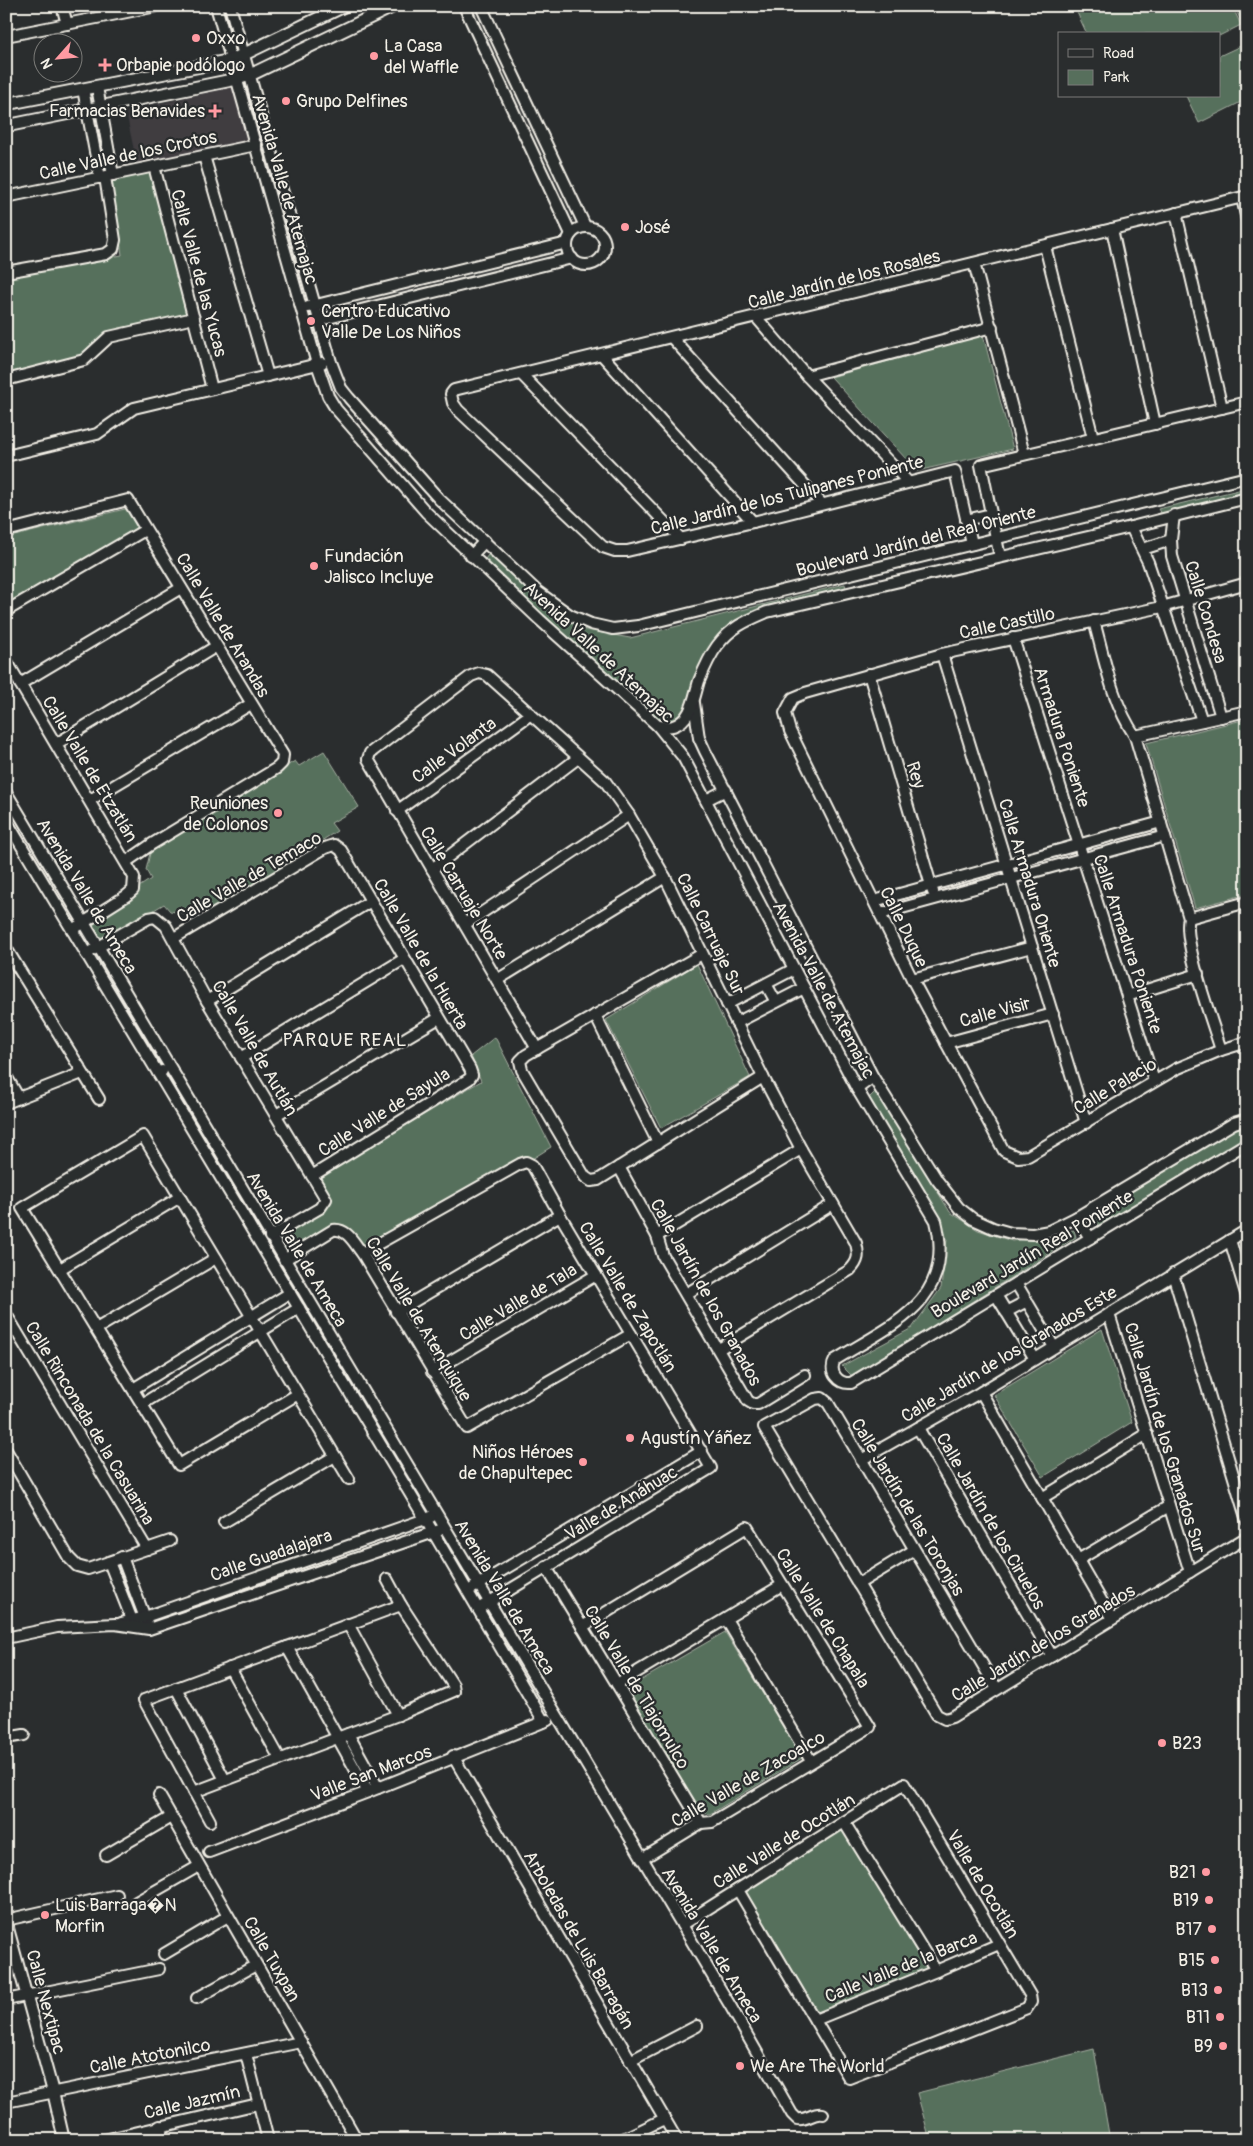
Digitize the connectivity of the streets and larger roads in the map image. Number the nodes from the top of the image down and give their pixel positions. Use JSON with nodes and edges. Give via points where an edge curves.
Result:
{"nodes":[{"id":1,"x":62,"y":6,"type":"edge"},
{"id":2,"x":157,"y":6,"type":"edge"},
{"id":3,"x":216,"y":6,"type":"edge"},
{"id":4,"x":230,"y":6,"type":"edge"},
{"id":5,"x":344,"y":6,"type":"edge"},
{"id":6,"x":394,"y":6,"type":"edge"},
{"id":7,"x":464,"y":6,"type":"edge"},
{"id":8,"x":481,"y":6,"type":"edge"},
{"id":9,"x":140,"y":8,"type":"edge"},
{"id":10,"x":67,"y":24,"type":"junction"},
{"id":11,"x":6,"y":36,"type":"edge"},
{"id":12,"x":244,"y":55,"type":"junction"},
{"id":13,"x":232,"y":60,"type":"junction"},
{"id":14,"x":250,"y":76,"type":"junction"},
{"id":15,"x":237,"y":79,"type":"junction"},
{"id":16,"x":97,"y":86,"type":"junction"},
{"id":17,"x":83,"y":90,"type":"junction"},
{"id":18,"x":6,"y":104,"type":"edge"},
{"id":19,"x":100,"y":107,"type":"junction"},
{"id":20,"x":87,"y":110,"type":"junction"},
{"id":21,"x":6,"y":126,"type":"edge"},
{"id":22,"x":256,"y":145,"type":"junction"},
{"id":23,"x":204,"y":156,"type":"junction"},
{"id":24,"x":154,"y":166,"type":"junction"},
{"id":25,"x":106,"y":176,"type":"junction"},
{"id":26,"x":1244,"y":197,"type":"edge"},
{"id":27,"x":6,"y":198,"type":"edge"},
{"id":28,"x":1176,"y":213,"type":"junction"},
{"id":29,"x":1247,"y":220,"type":"edge"},
{"id":30,"x":585,"y":226,"type":"junction"},
{"id":31,"x":1112,"y":229,"type":"junction"},
{"id":32,"x":569,"y":238,"type":"junction"},
{"id":33,"x":1045,"y":246,"type":"junction"},
{"id":34,"x":572,"y":258,"type":"junction"},
{"id":35,"x":974,"y":263,"type":"junction"},
{"id":36,"x":6,"y":272,"type":"edge"},
{"id":37,"x":315,"y":305,"type":"junction"},
{"id":38,"x":302,"y":308,"type":"junction"},
{"id":39,"x":756,"y":317,"type":"junction"},
{"id":40,"x":194,"y":318,"type":"junction"},
{"id":41,"x":319,"y":320,"type":"junction"},
{"id":42,"x":306,"y":323,"type":"junction"},
{"id":43,"x":992,"y":328,"type":"junction"},
{"id":44,"x":672,"y":338,"type":"junction"},
{"id":45,"x":602,"y":355,"type":"junction"},
{"id":46,"x":330,"y":362,"type":"junction"},
{"id":47,"x":317,"y":364,"type":"junction"},
{"id":48,"x":522,"y":375,"type":"junction"},
{"id":49,"x":268,"y":376,"type":"junction"},
{"id":50,"x":808,"y":376,"type":"junction"},
{"id":51,"x":6,"y":380,"type":"edge"},
{"id":52,"x":212,"y":389,"type":"junction"},
{"id":53,"x":1247,"y":402,"type":"edge"},
{"id":54,"x":1222,"y":408,"type":"junction"},
{"id":55,"x":368,"y":419,"type":"junction"},
{"id":56,"x":1155,"y":424,"type":"junction"},
{"id":57,"x":354,"y":431,"type":"junction"},
{"id":58,"x":1093,"y":438,"type":"junction"},
{"id":59,"x":1024,"y":454,"type":"junction"},
{"id":60,"x":6,"y":456,"type":"edge"},
{"id":61,"x":1247,"y":478,"type":"edge"},
{"id":62,"x":908,"y":482,"type":"junction"},
{"id":63,"x":1247,"y":498,"type":"edge"},
{"id":64,"x":822,"y":504,"type":"junction"},
{"id":65,"x":991,"y":514,"type":"junction"},
{"id":66,"x":1174,"y":515,"type":"junction"},
{"id":67,"x":966,"y":520,"type":"junction"},
{"id":68,"x":753,"y":522,"type":"junction"},
{"id":69,"x":1131,"y":527,"type":"junction"},
{"id":70,"x":145,"y":530,"type":"junction"},
{"id":71,"x":6,"y":531,"type":"edge"},
{"id":72,"x":996,"y":538,"type":"junction"},
{"id":73,"x":681,"y":539,"type":"junction"},
{"id":74,"x":1171,"y":540,"type":"junction"},
{"id":75,"x":485,"y":541,"type":"junction"},
{"id":76,"x":972,"y":544,"type":"junction"},
{"id":77,"x":1143,"y":549,"type":"junction"},
{"id":78,"x":627,"y":551,"type":"joint"},
{"id":79,"x":471,"y":556,"type":"junction"},
{"id":80,"x":1000,"y":557,"type":"junction"},
{"id":81,"x":847,"y":574,"type":"junction"},
{"id":82,"x":1247,"y":583,"type":"edge"},
{"id":83,"x":181,"y":588,"type":"junction"},
{"id":84,"x":850,"y":592,"type":"junction"},
{"id":85,"x":1186,"y":601,"type":"junction"},
{"id":86,"x":1162,"y":607,"type":"junction"},
{"id":87,"x":6,"y":611,"type":"edge"},
{"id":88,"x":1094,"y":621,"type":"junction"},
{"id":89,"x":592,"y":624,"type":"joint"},
{"id":90,"x":1013,"y":638,"type":"junction"},
{"id":91,"x":215,"y":646,"type":"junction"},
{"id":92,"x":942,"y":654,"type":"junction"},
{"id":93,"x":6,"y":660,"type":"edge"},
{"id":94,"x":869,"y":674,"type":"junction"},
{"id":95,"x":20,"y":684,"type":"junction"},
{"id":96,"x":694,"y":703,"type":"junction"},
{"id":97,"x":251,"y":704,"type":"junction"},
{"id":98,"x":1247,"y":711,"type":"edge"},
{"id":99,"x":785,"y":713,"type":"joint"},
{"id":100,"x":530,"y":714,"type":"junction"},
{"id":101,"x":1221,"y":716,"type":"junction"},
{"id":102,"x":1202,"y":721,"type":"junction"},
{"id":103,"x":658,"y":726,"type":"junction"},
{"id":104,"x":1135,"y":736,"type":"junction"},
{"id":105,"x":56,"y":744,"type":"junction"},
{"id":106,"x":370,"y":753,"type":"joint"},
{"id":107,"x":578,"y":758,"type":"junction"},
{"id":108,"x":726,"y":790,"type":"junction"},
{"id":109,"x":7,"y":794,"type":"edge"},
{"id":110,"x":90,"y":800,"type":"junction"},
{"id":111,"x":706,"y":800,"type":"junction"},
{"id":112,"x":16,"y":809,"type":"junction"},
{"id":113,"x":397,"y":811,"type":"junction"},
{"id":114,"x":6,"y":815,"type":"edge"},
{"id":115,"x":629,"y":815,"type":"junction"},
{"id":116,"x":6,"y":820,"type":"edge"},
{"id":117,"x":1161,"y":822,"type":"junction"},
{"id":118,"x":1165,"y":836,"type":"junction"},
{"id":119,"x":1079,"y":844,"type":"junction"},
{"id":120,"x":341,"y":850,"type":"joint"},
{"id":121,"x":1083,"y":858,"type":"junction"},
{"id":122,"x":126,"y":862,"type":"junction"},
{"id":123,"x":1007,"y":864,"type":"junction"},
{"id":124,"x":432,"y":869,"type":"junction"},
{"id":125,"x":665,"y":877,"type":"junction"},
{"id":126,"x":1011,"y":878,"type":"junction"},
{"id":127,"x":932,"y":885,"type":"junction"},
{"id":128,"x":934,"y":899,"type":"junction"},
{"id":129,"x":874,"y":900,"type":"junction"},
{"id":130,"x":371,"y":901,"type":"junction"},
{"id":131,"x":1247,"y":902,"type":"edge"},
{"id":132,"x":880,"y":914,"type":"junction"},
{"id":133,"x":149,"y":918,"type":"joint"},
{"id":134,"x":1189,"y":918,"type":"junction"},
{"id":135,"x":83,"y":922,"type":"junction"},
{"id":136,"x":464,"y":924,"type":"junction"},
{"id":137,"x":72,"y":930,"type":"junction"},
{"id":138,"x":174,"y":938,"type":"junction"},
{"id":139,"x":98,"y":947,"type":"junction"},
{"id":140,"x":1032,"y":947,"type":"junction"},
{"id":141,"x":6,"y":948,"type":"edge"},
{"id":142,"x":86,"y":954,"type":"junction"},
{"id":143,"x":702,"y":954,"type":"junction"},
{"id":144,"x":404,"y":959,"type":"junction"},
{"id":145,"x":794,"y":969,"type":"junction"},
{"id":146,"x":1198,"y":974,"type":"junction"},
{"id":147,"x":912,"y":979,"type":"junction"},
{"id":148,"x":497,"y":980,"type":"junction"},
{"id":149,"x":766,"y":984,"type":"junction"},
{"id":150,"x":804,"y":988,"type":"junction"},
{"id":151,"x":1127,"y":996,"type":"junction"},
{"id":152,"x":207,"y":1001,"type":"junction"},
{"id":153,"x":776,"y":1002,"type":"junction"},
{"id":154,"x":727,"y":1004,"type":"junction"},
{"id":155,"x":1053,"y":1014,"type":"junction"},
{"id":156,"x":595,"y":1015,"type":"junction"},
{"id":157,"x":439,"y":1018,"type":"junction"},
{"id":158,"x":736,"y":1023,"type":"junction"},
{"id":159,"x":1247,"y":1042,"type":"edge"},
{"id":160,"x":946,"y":1043,"type":"junction"},
{"id":161,"x":537,"y":1049,"type":"junction"},
{"id":162,"x":1221,"y":1050,"type":"junction"},
{"id":163,"x":241,"y":1058,"type":"junction"},
{"id":164,"x":170,"y":1068,"type":"junction"},
{"id":165,"x":82,"y":1073,"type":"junction"},
{"id":166,"x":158,"y":1073,"type":"junction"},
{"id":167,"x":472,"y":1075,"type":"joint"},
{"id":168,"x":6,"y":1076,"type":"edge"},
{"id":169,"x":762,"y":1077,"type":"junction"},
{"id":170,"x":873,"y":1077,"type":"junction"},
{"id":171,"x":1154,"y":1082,"type":"junction"},
{"id":172,"x":857,"y":1089,"type":"junction"},
{"id":173,"x":19,"y":1098,"type":"junction"},
{"id":174,"x":99,"y":1099,"type":"dead end"},
{"id":175,"x":6,"y":1103,"type":"edge"},
{"id":176,"x":276,"y":1116,"type":"junction"},
{"id":177,"x":1247,"y":1119,"type":"edge"},
{"id":178,"x":1086,"y":1122,"type":"junction"},
{"id":179,"x":658,"y":1143,"type":"junction"},
{"id":180,"x":1247,"y":1143,"type":"edge"},
{"id":181,"x":800,"y":1149,"type":"junction"},
{"id":182,"x":1004,"y":1150,"type":"joint"},
{"id":183,"x":619,"y":1167,"type":"junction"},
{"id":184,"x":312,"y":1176,"type":"junction"},
{"id":185,"x":180,"y":1197,"type":"junction"},
{"id":186,"x":833,"y":1204,"type":"junction"},
{"id":187,"x":560,"y":1215,"type":"junction"},
{"id":188,"x":1077,"y":1217,"type":"junction"},
{"id":189,"x":993,"y":1228,"type":"joint"},
{"id":190,"x":1247,"y":1230,"type":"edge"},
{"id":191,"x":657,"y":1236,"type":"junction"},
{"id":192,"x":270,"y":1237,"type":"junction"},
{"id":193,"x":1090,"y":1238,"type":"junction"},
{"id":194,"x":1230,"y":1240,"type":"junction"},
{"id":195,"x":362,"y":1253,"type":"junction"},
{"id":196,"x":216,"y":1258,"type":"junction"},
{"id":197,"x":284,"y":1260,"type":"junction"},
{"id":198,"x":60,"y":1269,"type":"junction"},
{"id":199,"x":596,"y":1274,"type":"junction"},
{"id":200,"x":1174,"y":1274,"type":"junction"},
{"id":201,"x":1016,"y":1283,"type":"junction"},
{"id":202,"x":290,"y":1293,"type":"junction"},
{"id":203,"x":686,"y":1294,"type":"junction"},
{"id":204,"x":996,"y":1295,"type":"junction"},
{"id":205,"x":1247,"y":1297,"type":"edge"},
{"id":206,"x":1027,"y":1301,"type":"junction"},
{"id":207,"x":299,"y":1308,"type":"junction"},
{"id":208,"x":396,"y":1312,"type":"junction"},
{"id":209,"x":1006,"y":1312,"type":"junction"},
{"id":210,"x":6,"y":1314,"type":"edge"},
{"id":211,"x":1108,"y":1314,"type":"junction"},
{"id":212,"x":252,"y":1317,"type":"junction"},
{"id":213,"x":96,"y":1329,"type":"junction"},
{"id":214,"x":260,"y":1332,"type":"junction"},
{"id":215,"x":631,"y":1334,"type":"junction"},
{"id":216,"x":1054,"y":1347,"type":"junction"},
{"id":217,"x":719,"y":1349,"type":"junction"},
{"id":218,"x":1035,"y":1359,"type":"junction"},
{"id":219,"x":432,"y":1372,"type":"junction"},
{"id":220,"x":805,"y":1376,"type":"dead end"},
{"id":221,"x":835,"y":1376,"type":"joint"},
{"id":222,"x":133,"y":1389,"type":"junction"},
{"id":223,"x":981,"y":1392,"type":"junction"},
{"id":224,"x":298,"y":1394,"type":"junction"},
{"id":225,"x":142,"y":1404,"type":"junction"},
{"id":226,"x":764,"y":1427,"type":"joint"},
{"id":227,"x":918,"y":1428,"type":"junction"},
{"id":228,"x":1147,"y":1434,"type":"junction"},
{"id":229,"x":6,"y":1450,"type":"edge"},
{"id":230,"x":702,"y":1451,"type":"junction"},
{"id":231,"x":335,"y":1456,"type":"junction"},
{"id":232,"x":861,"y":1460,"type":"junction"},
{"id":233,"x":349,"y":1479,"type":"dead end"},
{"id":234,"x":1042,"y":1498,"type":"junction"},
{"id":235,"x":1169,"y":1506,"type":"junction"},
{"id":236,"x":437,"y":1514,"type":"junction"},
{"id":237,"x":425,"y":1519,"type":"junction"},
{"id":238,"x":1247,"y":1521,"type":"edge"},
{"id":239,"x":224,"y":1522,"type":"dead end"},
{"id":240,"x":445,"y":1528,"type":"junction"},
{"id":241,"x":433,"y":1532,"type":"junction"},
{"id":242,"x":1247,"y":1538,"type":"edge"},
{"id":243,"x":170,"y":1541,"type":"dead end"},
{"id":244,"x":146,"y":1549,"type":"junction"},
{"id":245,"x":914,"y":1550,"type":"junction"},
{"id":246,"x":332,"y":1551,"type":"junction"},
{"id":247,"x":122,"y":1557,"type":"junction"},
{"id":248,"x":1078,"y":1560,"type":"junction"},
{"id":249,"x":109,"y":1562,"type":"junction"},
{"id":250,"x":337,"y":1565,"type":"junction"},
{"id":251,"x":546,"y":1568,"type":"junction"},
{"id":252,"x":1190,"y":1572,"type":"junction"},
{"id":253,"x":387,"y":1579,"type":"dead end"},
{"id":254,"x":858,"y":1584,"type":"junction"},
{"id":255,"x":479,"y":1585,"type":"junction"},
{"id":256,"x":782,"y":1585,"type":"junction"},
{"id":257,"x":468,"y":1591,"type":"junction"},
{"id":258,"x":489,"y":1602,"type":"junction"},
{"id":259,"x":401,"y":1605,"type":"junction"},
{"id":260,"x":478,"y":1609,"type":"junction"},
{"id":261,"x":144,"y":1617,"type":"junction"},
{"id":262,"x":726,"y":1619,"type":"junction"},
{"id":263,"x":1112,"y":1620,"type":"junction"},
{"id":264,"x":133,"y":1623,"type":"junction"},
{"id":265,"x":348,"y":1624,"type":"junction"},
{"id":266,"x":582,"y":1627,"type":"junction"},
{"id":267,"x":149,"y":1629,"type":"junction"},
{"id":268,"x":6,"y":1638,"type":"edge"},
{"id":269,"x":286,"y":1647,"type":"junction"},
{"id":270,"x":1052,"y":1656,"type":"junction"},
{"id":271,"x":230,"y":1668,"type":"junction"},
{"id":272,"x":617,"y":1684,"type":"junction"},
{"id":273,"x":176,"y":1688,"type":"junction"},
{"id":274,"x":997,"y":1690,"type":"junction"},
{"id":275,"x":398,"y":1715,"type":"junction"},
{"id":276,"x":558,"y":1717,"type":"junction"},
{"id":277,"x":544,"y":1722,"type":"junction"},
{"id":278,"x":870,"y":1727,"type":"joint"},
{"id":279,"x":348,"y":1734,"type":"junction"},
{"id":280,"x":24,"y":1735,"type":"dead end"},
{"id":281,"x":6,"y":1738,"type":"edge"},
{"id":282,"x":337,"y":1738,"type":"junction"},
{"id":283,"x":453,"y":1757,"type":"junction"},
{"id":284,"x":280,"y":1759,"type":"junction"},
{"id":285,"x":811,"y":1761,"type":"junction"},
{"id":286,"x":225,"y":1780,"type":"junction"},
{"id":287,"x":904,"y":1784,"type":"joint"},
{"id":288,"x":373,"y":1790,"type":"junction"},
{"id":289,"x":194,"y":1792,"type":"junction"},
{"id":290,"x":158,"y":1795,"type":"dead end"},
{"id":291,"x":171,"y":1817,"type":"junction"},
{"id":292,"x":210,"y":1821,"type":"dead end"},
{"id":293,"x":844,"y":1822,"type":"junction"},
{"id":294,"x":701,"y":1823,"type":"junction"},
{"id":295,"x":208,"y":1852,"type":"dead end"},
{"id":296,"x":106,"y":1855,"type":"dead end"},
{"id":297,"x":642,"y":1859,"type":"junction"},
{"id":298,"x":199,"y":1866,"type":"junction"},
{"id":299,"x":738,"y":1890,"type":"junction"},
{"id":300,"x":117,"y":1894,"type":"dead end"},
{"id":301,"x":136,"y":1902,"type":"dead end"},
{"id":302,"x":228,"y":1916,"type":"junction"},
{"id":303,"x":6,"y":1920,"type":"edge"},
{"id":304,"x":682,"y":1925,"type":"junction"},
{"id":305,"x":999,"y":1944,"type":"junction"},
{"id":306,"x":164,"y":1954,"type":"dead end"},
{"id":307,"x":256,"y":1964,"type":"junction"},
{"id":308,"x":159,"y":1969,"type":"dead end"},
{"id":309,"x":936,"y":1971,"type":"junction"},
{"id":310,"x":27,"y":1996,"type":"junction"},
{"id":311,"x":198,"y":1998,"type":"dead end"},
{"id":312,"x":6,"y":2000,"type":"edge"},
{"id":313,"x":815,"y":2020,"type":"junction"},
{"id":314,"x":697,"y":2026,"type":"dead end"},
{"id":315,"x":301,"y":2042,"type":"junction"},
{"id":316,"x":246,"y":2054,"type":"junction"},
{"id":317,"x":630,"y":2061,"type":"junction"},
{"id":318,"x":54,"y":2092,"type":"junction"},
{"id":319,"x":6,"y":2102,"type":"edge"},
{"id":320,"x":258,"y":2104,"type":"junction"},
{"id":321,"x":823,"y":2114,"type":"dead end"},
{"id":322,"x":664,"y":2119,"type":"junction"},
{"id":323,"x":160,"y":2126,"type":"junction"},
{"id":324,"x":64,"y":2140,"type":"edge"},
{"id":325,"x":104,"y":2140,"type":"edge"},
{"id":326,"x":163,"y":2140,"type":"edge"},
{"id":327,"x":268,"y":2140,"type":"edge"},
{"id":328,"x":357,"y":2140,"type":"edge"},
{"id":329,"x":621,"y":2140,"type":"edge"},
{"id":330,"x":676,"y":2140,"type":"edge"}],
"edges":[{"from":1,"to":10,"type":"street"},
{"from":2,"to":9,"type":"street"},
{"from":3,"to":13,"type":"street","name":"Avenida Valle de Atemajac"},
{"from":4,"to":12,"type":"street","name":"Avenida Valle de Atemajac"},
{"from":5,"to":12,"type":"street"},
{"from":6,"to":14,"type":"street"},
{"from":7,"to":32,"type":"street"},
{"from":8,"to":30,"type":"street"},
{"from":9,"to":10,"type":"street"},
{"from":10,"to":11,"type":"street"},
{"from":12,"to":13,"type":"street"},
{"from":12,"to":14,"type":"street","name":"Avenida Valle de Atemajac"},
{"from":13,"to":15,"type":"street","name":"Avenida Valle de Atemajac"},
{"from":13,"to":16,"type":"street"},
{"from":14,"to":15,"type":"street"},
{"from":14,"to":37,"type":"street","name":"Avenida Valle de Atemajac"},
{"from":15,"to":19,"type":"street"},
{"from":15,"to":22,"type":"street","name":"Avenida Valle de Atemajac"},
{"from":16,"to":17,"type":"street"},
{"from":16,"to":19,"type":"street"},
{"from":17,"to":18,"type":"street"},
{"from":17,"to":20,"type":"street"},
{"from":19,"to":20,"type":"street"},
{"from":19,"to":25,"type":"street"},
{"from":20,"to":21,"type":"street"},
{"from":20,"to":25,"type":"street"},
{"from":22,"to":23,"type":"street","name":"Calle Valle de los Crotos"},
{"from":22,"to":38,"type":"street","name":"Avenida Valle de Atemajac"},
{"from":23,"to":24,"type":"street","name":"Calle Valle de los Crotos"},
{"from":23,"to":49,"type":"street"},
{"from":24,"to":25,"type":"street","name":"Calle Valle de los Crotos"},
{"from":24,"to":40,"type":"street","name":"Calle Valle de las Yucas"},
{"from":25,"to":27,"type":"street","name":"Calle Valle de los Crotos"},
{"from":25,"to":36,"type":"street","via":[[116,240],[113,249],[106,254]]},
{"from":26,"to":28,"type":"street","name":"Calle Jardín de los Rosales"},
{"from":26,"to":29,"type":"street"},
{"from":28,"to":31,"type":"street","name":"Calle Jardín de los Rosales"},
{"from":28,"to":54,"type":"street"},
{"from":30,"to":32,"type":"street"},
{"from":30,"to":34,"type":"street","via":[[594,228],[605,240],[602,257],[587,265]]},
{"from":31,"to":33,"type":"street","name":"Calle Jardín de los Rosales"},
{"from":31,"to":56,"type":"street"},
{"from":32,"to":34,"type":"street"},
{"from":32,"to":37,"type":"street"},
{"from":33,"to":35,"type":"street","name":"Calle Jardín de los Rosales"},
{"from":33,"to":58,"type":"street"},
{"from":34,"to":41,"type":"street"},
{"from":35,"to":39,"type":"street","name":"Calle Jardín de los Rosales"},
{"from":35,"to":43,"type":"street"},
{"from":37,"to":38,"type":"street"},
{"from":37,"to":41,"type":"street","name":"Avenida Valle de Atemajac"},
{"from":38,"to":42,"type":"street","name":"Avenida Valle de Atemajac"},
{"from":39,"to":44,"type":"street","name":"Calle Jardín de los Rosales"},
{"from":39,"to":50,"type":"street"},
{"from":40,"to":51,"type":"street","via":[[109,337],[84,360]]},
{"from":40,"to":52,"type":"street","name":"Calle Valle de las Yucas"},
{"from":41,"to":42,"type":"street"},
{"from":41,"to":46,"type":"street","name":"Avenida Valle de Atemajac"},
{"from":42,"to":47,"type":"street","name":"Avenida Valle de Atemajac"},
{"from":43,"to":50,"type":"street"},
{"from":43,"to":59,"type":"street"},
{"from":44,"to":45,"type":"street","name":"Calle Jardín de los Rosales"},
{"from":44,"to":64,"type":"street"},
{"from":45,"to":48,"type":"street","name":"Calle Jardín de los Rosales"},
{"from":45,"to":68,"type":"street"},
{"from":46,"to":47,"type":"street"},
{"from":46,"to":55,"type":"street","name":"Avenida Valle de Atemajac","via":[[341,388]]},
{"from":47,"to":49,"type":"street"},
{"from":47,"to":57,"type":"street","name":"Avenida Valle de Atemajac","via":[[328,396]]},
{"from":48,"to":73,"type":"street"},
{"from":48,"to":78,"type":"street","name":"Calle Jardín de los Rosales","via":[[454,390],[451,394],[453,403],[603,547]]},
{"from":49,"to":52,"type":"street"},
{"from":50,"to":62,"type":"street"},
{"from":52,"to":60,"type":"street","via":[[134,408],[97,434]]},
{"from":53,"to":54,"type":"street"},
{"from":54,"to":56,"type":"street"},
{"from":55,"to":57,"type":"street"},
{"from":55,"to":75,"type":"street","name":"Avenida Valle de Atemajac","via":[[439,499]]},
{"from":56,"to":58,"type":"street"},
{"from":57,"to":79,"type":"street","name":"Avenida Valle de Atemajac","via":[[426,512]]},
{"from":58,"to":59,"type":"street"},
{"from":59,"to":65,"type":"street","via":[[981,464]]},
{"from":61,"to":72,"type":"street","name":"Boulevard Jardín del Real Oriente"},
{"from":62,"to":64,"type":"street","name":"Calle Jardín de los Tulipanes Poniente"},
{"from":62,"to":67,"type":"street","name":"Calle Jardín de los Tulipanes Poniente","via":[[955,470]]},
{"from":63,"to":66,"type":"street","name":"Boulevard Jardín del Real Oriente"},
{"from":64,"to":68,"type":"street","name":"Calle Jardín de los Tulipanes Poniente"},
{"from":65,"to":67,"type":"street"},
{"from":65,"to":72,"type":"street"},
{"from":66,"to":69,"type":"street","name":"Boulevard Jardín del Real Oriente"},
{"from":66,"to":74,"type":"street","name":"Calle Condesa"},
{"from":67,"to":76,"type":"street"},
{"from":68,"to":73,"type":"street","name":"Calle Jardín de los Tulipanes Poniente"},
{"from":69,"to":77,"type":"street"},
{"from":69,"to":80,"type":"street","name":"Boulevard Jardín del Real Oriente"},
{"from":70,"to":71,"type":"street","name":"Calle Valle de Arandas","via":[[128,500]]},
{"from":70,"to":83,"type":"street","name":"Calle Valle de Arandas"},
{"from":70,"to":87,"type":"street"},
{"from":72,"to":76,"type":"street","name":"Boulevard Jardín del Real Oriente"},
{"from":72,"to":80,"type":"street"},
{"from":73,"to":78,"type":"street","name":"Calle Jardín de los Tulipanes Poniente"},
{"from":74,"to":77,"type":"street"},
{"from":74,"to":85,"type":"street","name":"Calle Condesa","via":[[1172,556]]},
{"from":75,"to":79,"type":"street"},
{"from":75,"to":89,"type":"street","name":"Avenida Valle de Atemajac","via":[[538,592],[570,615]]},
{"from":76,"to":81,"type":"street","name":"Boulevard Jardín del Real Oriente"},
{"from":77,"to":86,"type":"street"},
{"from":79,"to":103,"type":"street","name":"Avenida Valle de Atemajac"},
{"from":80,"to":84,"type":"street","name":"Boulevard Jardín del Real Oriente"},
{"from":81,"to":84,"type":"street"},
{"from":81,"to":89,"type":"street","name":"Boulevard Jardín del Real Oriente","via":[[638,626],[613,628]]},
{"from":82,"to":85,"type":"street","name":"Calle Castillo"},
{"from":83,"to":91,"type":"street","name":"Calle Valle de Arandas"},
{"from":83,"to":95,"type":"street"},
{"from":84,"to":96,"type":"street","name":"Boulevard Jardín del Real Oriente","via":[[767,612],[742,622],[726,635],[707,662]]},
{"from":85,"to":86,"type":"street","name":"Calle Castillo"},
{"from":85,"to":101,"type":"street","name":"Calle Condesa"},
{"from":86,"to":88,"type":"street","name":"Calle Castillo"},
{"from":86,"to":102,"type":"street"},
{"from":88,"to":90,"type":"street","name":"Calle Castillo"},
{"from":88,"to":104,"type":"street","via":[[1112,690],[1124,720]]},
{"from":90,"to":92,"type":"street","name":"Calle Castillo"},
{"from":90,"to":119,"type":"street","name":"Armadura Poniente"},
{"from":91,"to":97,"type":"street","name":"Calle Valle de Arandas"},
{"from":91,"to":105,"type":"street"},
{"from":92,"to":94,"type":"street","name":"Calle Castillo"},
{"from":92,"to":123,"type":"street","name":"Calle Armadura Oriente"},
{"from":93,"to":95,"type":"street","name":"Calle Valle de Etzatlán"},
{"from":94,"to":99,"type":"street","name":"Calle Castillo","via":[[792,698]]},
{"from":94,"to":127,"type":"street","name":"Rey"},
{"from":95,"to":105,"type":"street","name":"Calle Valle de Etzatlán"},
{"from":96,"to":103,"type":"street","name":"Boulevard Jardín del Real Oriente","via":[[682,721],[672,727]]},
{"from":96,"to":108,"type":"street","name":"Avenida Valle de Atemajac","via":[[699,738]]},
{"from":97,"to":110,"type":"street"},
{"from":97,"to":122,"type":"street","name":"Calle Valle de Arandas","via":[[283,755],[282,763]]},
{"from":98,"to":101,"type":"street"},
{"from":99,"to":129,"type":"street","name":"Calle Duque","via":[[790,731]]},
{"from":100,"to":106,"type":"street","name":"Calle Carruaje Sur","via":[[487,675],[479,673]]},
{"from":100,"to":107,"type":"street","name":"Calle Carruaje Sur"},
{"from":100,"to":113,"type":"street","name":"Calle Volanta"},
{"from":101,"to":102,"type":"street"},
{"from":102,"to":104,"type":"street"},
{"from":103,"to":111,"type":"street","name":"Avenida Valle de Atemajac","via":[[682,757]]},
{"from":104,"to":117,"type":"street"},
{"from":105,"to":110,"type":"street","name":"Calle Valle de Etzatlán"},
{"from":106,"to":113,"type":"street","name":"Calle Carruaje Norte","via":[[369,764]]},
{"from":107,"to":115,"type":"street","name":"Calle Carruaje Sur","via":[[606,781]]},
{"from":107,"to":124,"type":"street"},
{"from":108,"to":111,"type":"street"},
{"from":108,"to":170,"type":"street","name":"Avenida Valle de Atemajac"},
{"from":109,"to":112,"type":"street","name":"Avenida Valle de Ameca"},
{"from":110,"to":122,"type":"street","name":"Calle Valle de Etzatlán"},
{"from":111,"to":145,"type":"street","name":"Avenida Valle de Atemajac"},
{"from":112,"to":114,"type":"street"},
{"from":112,"to":135,"type":"street","name":"Avenida Valle de Ameca"},
{"from":113,"to":124,"type":"street","name":"Calle Carruaje Norte"},
{"from":115,"to":125,"type":"street","name":"Calle Carruaje Sur"},
{"from":115,"to":136,"type":"street"},
{"from":116,"to":137,"type":"street","name":"Avenida Valle de Ameca"},
{"from":117,"to":118,"type":"street"},
{"from":117,"to":119,"type":"street"},
{"from":118,"to":121,"type":"street"},
{"from":118,"to":134,"type":"street"},
{"from":119,"to":121,"type":"street","name":"Calle Armadura Poniente"},
{"from":119,"to":123,"type":"street"},
{"from":120,"to":130,"type":"street","name":"Calle Valle de la Huerta"},
{"from":120,"to":138,"type":"street","name":"Calle Valle de Temaco","via":[[334,845],[325,848]]},
{"from":121,"to":126,"type":"street"},
{"from":121,"to":151,"type":"street","name":"Calle Armadura Poniente"},
{"from":122,"to":135,"type":"street","name":"Calle Valle de Etzatlán","via":[[134,877],[133,890]]},
{"from":123,"to":126,"type":"street","name":"Calle Armadura Oriente"},
{"from":123,"to":127,"type":"street"},
{"from":124,"to":136,"type":"street","name":"Calle Carruaje Norte"},
{"from":125,"to":143,"type":"street","name":"Calle Carruaje Sur"},
{"from":125,"to":148,"type":"street"},
{"from":126,"to":128,"type":"street"},
{"from":126,"to":140,"type":"street","name":"Calle Armadura Oriente"},
{"from":127,"to":128,"type":"street","name":"Rey"},
{"from":127,"to":129,"type":"street"},
{"from":128,"to":132,"type":"street"},
{"from":129,"to":132,"type":"street","name":"Calle Duque"},
{"from":130,"to":144,"type":"street","name":"Calle Valle de la Huerta"},
{"from":130,"to":152,"type":"street"},
{"from":131,"to":134,"type":"street"},
{"from":132,"to":147,"type":"street","name":"Calle Duque"},
{"from":133,"to":138,"type":"street","name":"Calle Valle de Autlán","via":[[160,920]]},
{"from":133,"to":139,"type":"street","name":"Calle Valle de Temaco"},
{"from":134,"to":146,"type":"street","via":[[1189,946]]},
{"from":135,"to":137,"type":"street"},
{"from":135,"to":139,"type":"street","name":"Avenida Valle de Ameca"},
{"from":136,"to":148,"type":"street","name":"Calle Carruaje Norte"},
{"from":137,"to":142,"type":"street","name":"Avenida Valle de Ameca"},
{"from":138,"to":152,"type":"street","name":"Calle Valle de Autlán"},
{"from":139,"to":142,"type":"street","name":"Calle Valle de Temaco"},
{"from":139,"to":164,"type":"street","name":"Avenida Valle de Ameca"},
{"from":140,"to":147,"type":"street"},
{"from":140,"to":155,"type":"street","name":"Calle Armadura Oriente"},
{"from":141,"to":165,"type":"street"},
{"from":142,"to":166,"type":"street","name":"Avenida Valle de Ameca"},
{"from":143,"to":154,"type":"street","name":"Calle Carruaje Sur"},
{"from":143,"to":156,"type":"street"},
{"from":144,"to":157,"type":"street","name":"Calle Valle de la Huerta"},
{"from":144,"to":163,"type":"street"},
{"from":145,"to":149,"type":"street"},
{"from":145,"to":150,"type":"street","name":"Avenida Valle de Atemajac"},
{"from":146,"to":151,"type":"street"},
{"from":146,"to":162,"type":"street"},
{"from":147,"to":160,"type":"street","name":"Calle Duque"},
{"from":148,"to":161,"type":"street","name":"Calle Carruaje Norte"},
{"from":149,"to":153,"type":"street"},
{"from":149,"to":154,"type":"street"},
{"from":150,"to":153,"type":"street"},
{"from":150,"to":172,"type":"street","name":"Avenida Valle de Atemajac"},
{"from":151,"to":171,"type":"street","name":"Calle Armadura Poniente"},
{"from":152,"to":163,"type":"street","name":"Calle Valle de Autlán"},
{"from":153,"to":158,"type":"street"},
{"from":154,"to":158,"type":"street","name":"Calle Carruaje Sur"},
{"from":155,"to":160,"type":"street","name":"Calle Visir"},
{"from":155,"to":178,"type":"street","name":"Calle Armadura Oriente"},
{"from":156,"to":161,"type":"street"},
{"from":156,"to":179,"type":"street"},
{"from":157,"to":167,"type":"street","name":"Calle Valle de la Huerta"},
{"from":157,"to":176,"type":"street"},
{"from":158,"to":169,"type":"street","name":"Calle Carruaje Sur"},
{"from":159,"to":162,"type":"street","name":"Calle Palacio"},
{"from":160,"to":182,"type":"street","name":"Calle Duque"},
{"from":161,"to":183,"type":"street","via":[[520,1061],[522,1070],[585,1177],[591,1181],[598,1180]]},
{"from":162,"to":171,"type":"street","name":"Calle Palacio","via":[[1190,1062]]},
{"from":163,"to":176,"type":"street","name":"Calle Valle de Autlán"},
{"from":164,"to":166,"type":"street"},
{"from":164,"to":192,"type":"street","name":"Avenida Valle de Ameca"},
{"from":165,"to":173,"type":"street"},
{"from":165,"to":174,"type":"street"},
{"from":166,"to":202,"type":"street","name":"Avenida Valle de Ameca"},
{"from":167,"to":184,"type":"street","name":"Calle Valle de Sayula"},
{"from":168,"to":173,"type":"street"},
{"from":169,"to":179,"type":"street"},
{"from":169,"to":181,"type":"street","name":"Calle Carruaje Sur"},
{"from":170,"to":172,"type":"street"},
{"from":170,"to":189,"type":"street","name":"Avenida Valle de Atemajac","via":[[948,1195],[973,1219]]},
{"from":171,"to":178,"type":"street","name":"Calle Palacio"},
{"from":172,"to":221,"type":"street","name":"Avenida Valle de Atemajac","via":[[936,1221],[940,1238],[939,1258],[931,1287],[922,1301],[909,1314],[835,1360]]},
{"from":173,"to":175,"type":"street"},
{"from":176,"to":184,"type":"street","name":"Calle Valle de Autlán"},
{"from":177,"to":188,"type":"street","name":"Boulevard Jardín Real Poniente","via":[[1234,1123]]},
{"from":178,"to":182,"type":"street","name":"Calle Palacio","via":[[1028,1156]]},
{"from":179,"to":183,"type":"street"},
{"from":180,"to":193,"type":"street","name":"Boulevard Jardín Real Poniente"},
{"from":181,"to":186,"type":"street","name":"Calle Carruaje Sur"},
{"from":181,"to":191,"type":"street"},
{"from":183,"to":191,"type":"street","name":"Calle Jardín de los Granados"},
{"from":184,"to":192,"type":"street","name":"Calle Valle de Autlán","via":[[326,1198],[324,1203]]},
{"from":185,"to":196,"type":"street"},
{"from":185,"to":198,"type":"street"},
{"from":185,"to":198,"type":"street","via":[[143,1136],[22,1208]]},
{"from":186,"to":203,"type":"street"},
{"from":186,"to":217,"type":"street","name":"Calle Carruaje Sur","via":[[856,1243],[858,1262],[850,1270]]},
{"from":187,"to":195,"type":"street","name":"Calle Valle de Zapotlán","via":[[532,1165],[526,1162]]},
{"from":187,"to":199,"type":"street","name":"Calle Valle de Zapotlán"},
{"from":187,"to":208,"type":"street"},
{"from":188,"to":189,"type":"street","name":"Boulevard Jardín Real Poniente","via":[[1049,1231],[1033,1234]]},
{"from":188,"to":193,"type":"street"},
{"from":190,"to":194,"type":"street","name":"Calle Jardín de los Granados Este"},
{"from":191,"to":203,"type":"street","name":"Calle Jardín de los Granados","via":[[663,1256]]},
{"from":192,"to":197,"type":"street","name":"Avenida Valle de Ameca"},
{"from":193,"to":201,"type":"street","name":"Boulevard Jardín Real Poniente"},
{"from":194,"to":200,"type":"street","name":"Calle Jardín de los Granados Este"},
{"from":194,"to":205,"type":"street"},
{"from":195,"to":197,"type":"street","name":"Calle Valle de Atenquique","via":[[340,1229],[333,1230]]},
{"from":195,"to":208,"type":"street","name":"Calle Valle de Atenquique"},
{"from":196,"to":212,"type":"street"},
{"from":196,"to":213,"type":"street"},
{"from":197,"to":236,"type":"street","name":"Avenida Valle de Ameca"},
{"from":198,"to":213,"type":"street"},
{"from":199,"to":215,"type":"street","name":"Calle Valle de Zapotlán"},
{"from":199,"to":219,"type":"street","name":"Calle Valle de Tala"},
{"from":200,"to":211,"type":"street","name":"Calle Jardín de los Granados Este"},
{"from":200,"to":238,"type":"street"},
{"from":201,"to":204,"type":"street","name":"Boulevard Jardín Real Poniente"},
{"from":201,"to":206,"type":"street"},
{"from":202,"to":207,"type":"street","name":"Avenida Valle de Ameca"},
{"from":202,"to":212,"type":"street"},
{"from":203,"to":217,"type":"street","name":"Calle Jardín de los Granados"},
{"from":204,"to":209,"type":"street"},
{"from":204,"to":221,"type":"street","name":"Boulevard Jardín Real Poniente","via":[[852,1384],[845,1384]]},
{"from":206,"to":209,"type":"street"},
{"from":206,"to":216,"type":"street"},
{"from":207,"to":214,"type":"street"},
{"from":207,"to":237,"type":"street","name":"Avenida Valle de Ameca"},
{"from":208,"to":219,"type":"street","name":"Calle Valle de Atenquique"},
{"from":209,"to":218,"type":"street"},
{"from":210,"to":244,"type":"street","name":"Calle Rinconada de la Casuarina"},
{"from":211,"to":216,"type":"street","name":"Calle Jardín de los Granados Este"},
{"from":211,"to":228,"type":"street","name":"Calle Jardín de los Granados Sur"},
{"from":212,"to":214,"type":"street"},
{"from":212,"to":222,"type":"street"},
{"from":213,"to":222,"type":"street"},
{"from":214,"to":224,"type":"street"},
{"from":214,"to":225,"type":"street"},
{"from":215,"to":219,"type":"street","name":"Calle Valle de Atenquique","via":[[466,1428]]},
{"from":215,"to":230,"type":"street","name":"Calle Valle de Zapotlán"},
{"from":216,"to":218,"type":"street","name":"Calle Jardín de los Granados Este"},
{"from":217,"to":220,"type":"street","name":"Calle Jardín de los Granados","via":[[753,1404]]},
{"from":218,"to":223,"type":"street","name":"Calle Jardín de los Granados Este"},
{"from":222,"to":225,"type":"street"},
{"from":223,"to":227,"type":"street","name":"Calle Jardín de los Granados Este"},
{"from":223,"to":234,"type":"street"},
{"from":224,"to":225,"type":"street","via":[[179,1465]]},
{"from":224,"to":231,"type":"street"},
{"from":226,"to":232,"type":"street","name":"Calle Jardín de las Toronjas","via":[[808,1402],[822,1398]]},
{"from":226,"to":254,"type":"street","name":"Calle Jardín de los Granados"},
{"from":227,"to":232,"type":"street","name":"Calle Jardín de los Granados Este"},
{"from":227,"to":270,"type":"street","name":"Calle Jardín de los Ciruelos"},
{"from":228,"to":234,"type":"street"},
{"from":228,"to":235,"type":"street","name":"Calle Jardín de los Granados Sur"},
{"from":229,"to":249,"type":"street","via":[[69,1558],[77,1566],[88,1569]]},
{"from":230,"to":251,"type":"street","name":"Valle de Anáhuac","via":[[711,1468]]},
{"from":230,"to":255,"type":"street","name":"Valle de Anáhuac"},
{"from":231,"to":233,"type":"street"},
{"from":231,"to":239,"type":"street"},
{"from":232,"to":245,"type":"street","name":"Calle Jardín de las Toronjas"},
{"from":234,"to":248,"type":"street"},
{"from":235,"to":248,"type":"street"},
{"from":235,"to":252,"type":"street","name":"Calle Jardín de los Granados Sur"},
{"from":236,"to":237,"type":"street","name":"Calle Guadalajara"},
{"from":236,"to":240,"type":"street","name":"Avenida Valle de Ameca"},
{"from":237,"to":241,"type":"street","name":"Avenida Valle de Ameca"},
{"from":237,"to":246,"type":"street","name":"Calle Guadalajara"},
{"from":240,"to":241,"type":"street","name":"Calle Guadalajara"},
{"from":240,"to":255,"type":"street","name":"Avenida Valle de Ameca"},
{"from":241,"to":250,"type":"street","name":"Calle Guadalajara"},
{"from":241,"to":257,"type":"street","name":"Avenida Valle de Ameca"},
{"from":242,"to":252,"type":"street","name":"Calle Jardín de los Granados"},
{"from":243,"to":244,"type":"street"},
{"from":244,"to":247,"type":"street"},
{"from":245,"to":254,"type":"street"},
{"from":245,"to":274,"type":"street","name":"Calle Jardín de las Toronjas"},
{"from":246,"to":250,"type":"street","via":[[327,1560]]},
{"from":246,"to":261,"type":"street","name":"Calle Guadalajara"},
{"from":247,"to":249,"type":"street"},
{"from":247,"to":261,"type":"street"},
{"from":248,"to":263,"type":"street"},
{"from":249,"to":264,"type":"street"},
{"from":250,"to":267,"type":"street","name":"Calle Guadalajara"},
{"from":251,"to":258,"type":"street","name":"Valle de Anáhuac"},
{"from":251,"to":266,"type":"street","name":"Calle Valle de Tlajomulco"},
{"from":252,"to":263,"type":"street","name":"Calle Jardín de los Granados"},
{"from":253,"to":259,"type":"street"},
{"from":254,"to":274,"type":"street","name":"Calle Jardín de los Granados","via":[[937,1715],[945,1719],[952,1717]]},
{"from":255,"to":257,"type":"street","name":"Valle de Anáhuac"},
{"from":255,"to":258,"type":"street","name":"Avenida Valle de Ameca"},
{"from":256,"to":262,"type":"street"},
{"from":256,"to":266,"type":"street","name":"Calle Valle de Chapala","via":[[747,1527]]},
{"from":256,"to":278,"type":"street","name":"Calle Valle de Chapala"},
{"from":257,"to":260,"type":"street","name":"Avenida Valle de Ameca"},
{"from":258,"to":260,"type":"street","name":"Valle de Anáhuac"},
{"from":258,"to":276,"type":"street","name":"Avenida Valle de Ameca"},
{"from":259,"to":265,"type":"street"},
{"from":259,"to":275,"type":"street","via":[[454,1691]]},
{"from":260,"to":277,"type":"street","name":"Avenida Valle de Ameca"},
{"from":261,"to":264,"type":"street","name":"Calle Guadalajara"},
{"from":261,"to":267,"type":"street"},
{"from":262,"to":272,"type":"street"},
{"from":262,"to":285,"type":"street"},
{"from":263,"to":270,"type":"street","name":"Calle Jardín de los Granados"},
{"from":264,"to":267,"type":"street","name":"Calle Guadalajara"},
{"from":264,"to":268,"type":"street","name":"Calle Guadalajara","via":[[57,1627]]},
{"from":265,"to":269,"type":"street"},
{"from":265,"to":275,"type":"street"},
{"from":266,"to":272,"type":"street","name":"Calle Valle de Tlajomulco"},
{"from":269,"to":271,"type":"street"},
{"from":269,"to":282,"type":"street"},
{"from":270,"to":274,"type":"street","name":"Calle Jardín de los Granados"},
{"from":271,"to":273,"type":"street"},
{"from":271,"to":284,"type":"street"},
{"from":272,"to":294,"type":"street","name":"Calle Valle de Tlajomulco"},
{"from":273,"to":286,"type":"street"},
{"from":273,"to":289,"type":"street","via":[[144,1700]]},
{"from":275,"to":279,"type":"street"},
{"from":276,"to":277,"type":"street","name":"Valle San Marcos"},
{"from":276,"to":297,"type":"street","name":"Avenida Valle de Ameca"},
{"from":277,"to":283,"type":"street","name":"Valle San Marcos"},
{"from":278,"to":285,"type":"street","name":"Calle Valle de Zacoalco"},
{"from":279,"to":282,"type":"street"},
{"from":279,"to":288,"type":"street"},
{"from":280,"to":281,"type":"street"},
{"from":282,"to":284,"type":"street"},
{"from":282,"to":288,"type":"street"},
{"from":283,"to":288,"type":"street","name":"Valle San Marcos"},
{"from":283,"to":317,"type":"street","name":"Arboledas de Luis Barragán"},
{"from":284,"to":286,"type":"street"},
{"from":285,"to":294,"type":"street","name":"Calle Valle de Zacoalco","via":[[712,1822]]},
{"from":286,"to":289,"type":"street"},
{"from":287,"to":293,"type":"street","name":"Calle Valle de Ocotlán"},
{"from":287,"to":305,"type":"street","name":"Valle de Ocotlán"},
{"from":288,"to":295,"type":"street","name":"Valle San Marcos"},
{"from":289,"to":292,"type":"street"},
{"from":290,"to":291,"type":"street","name":"Calle Tuxpan"},
{"from":291,"to":296,"type":"street"},
{"from":291,"to":298,"type":"street","name":"Calle Tuxpan"},
{"from":293,"to":299,"type":"street","name":"Calle Valle de Ocotlán"},
{"from":293,"to":309,"type":"street"},
{"from":294,"to":297,"type":"street","name":"Calle Valle de Zacoalco"},
{"from":297,"to":304,"type":"street","name":"Avenida Valle de Ameca"},
{"from":298,"to":301,"type":"street"},
{"from":298,"to":302,"type":"street","name":"Calle Tuxpan"},
{"from":299,"to":304,"type":"street","name":"Calle Valle de Ocotlán"},
{"from":299,"to":313,"type":"street"},
{"from":300,"to":303,"type":"street"},
{"from":302,"to":306,"type":"street"},
{"from":302,"to":307,"type":"street","name":"Calle Tuxpan"},
{"from":303,"to":310,"type":"street","name":"Calle Nextipac"},
{"from":304,"to":321,"type":"street","name":"Avenida Valle de Ameca","via":[[792,2114],[796,2119],[804,2120]]},
{"from":305,"to":309,"type":"street","name":"Calle Valle de la Barca"},
{"from":305,"to":313,"type":"street","name":"Valle de Ocotlán","via":[[1030,1995],[1031,2002],[1027,2008],[849,2078]]},
{"from":307,"to":311,"type":"street"},
{"from":307,"to":315,"type":"street","name":"Calle Tuxpan"},
{"from":308,"to":310,"type":"street"},
{"from":309,"to":313,"type":"street","name":"Calle Valle de la Barca"},
{"from":310,"to":312,"type":"street"},
{"from":310,"to":318,"type":"street","name":"Calle Nextipac"},
{"from":314,"to":317,"type":"street"},
{"from":315,"to":316,"type":"street","name":"Calle Atotonilco"},
{"from":315,"to":328,"type":"street","name":"Calle Tuxpan"},
{"from":316,"to":318,"type":"street","name":"Calle Atotonilco"},
{"from":316,"to":320,"type":"street"},
{"from":317,"to":322,"type":"street","name":"Arboledas de Luis Barragán"},
{"from":318,"to":319,"type":"street","name":"Calle Atotonilco"},
{"from":318,"to":324,"type":"street","name":"Calle Nextipac"},
{"from":320,"to":323,"type":"street","name":"Calle Jazmín"},
{"from":320,"to":327,"type":"street"},
{"from":322,"to":329,"type":"street"},
{"from":322,"to":330,"type":"street","name":"Arboledas de Luis Barragán"},
{"from":323,"to":325,"type":"street","name":"Calle Jazmín"},
{"from":323,"to":326,"type":"street"}]}
